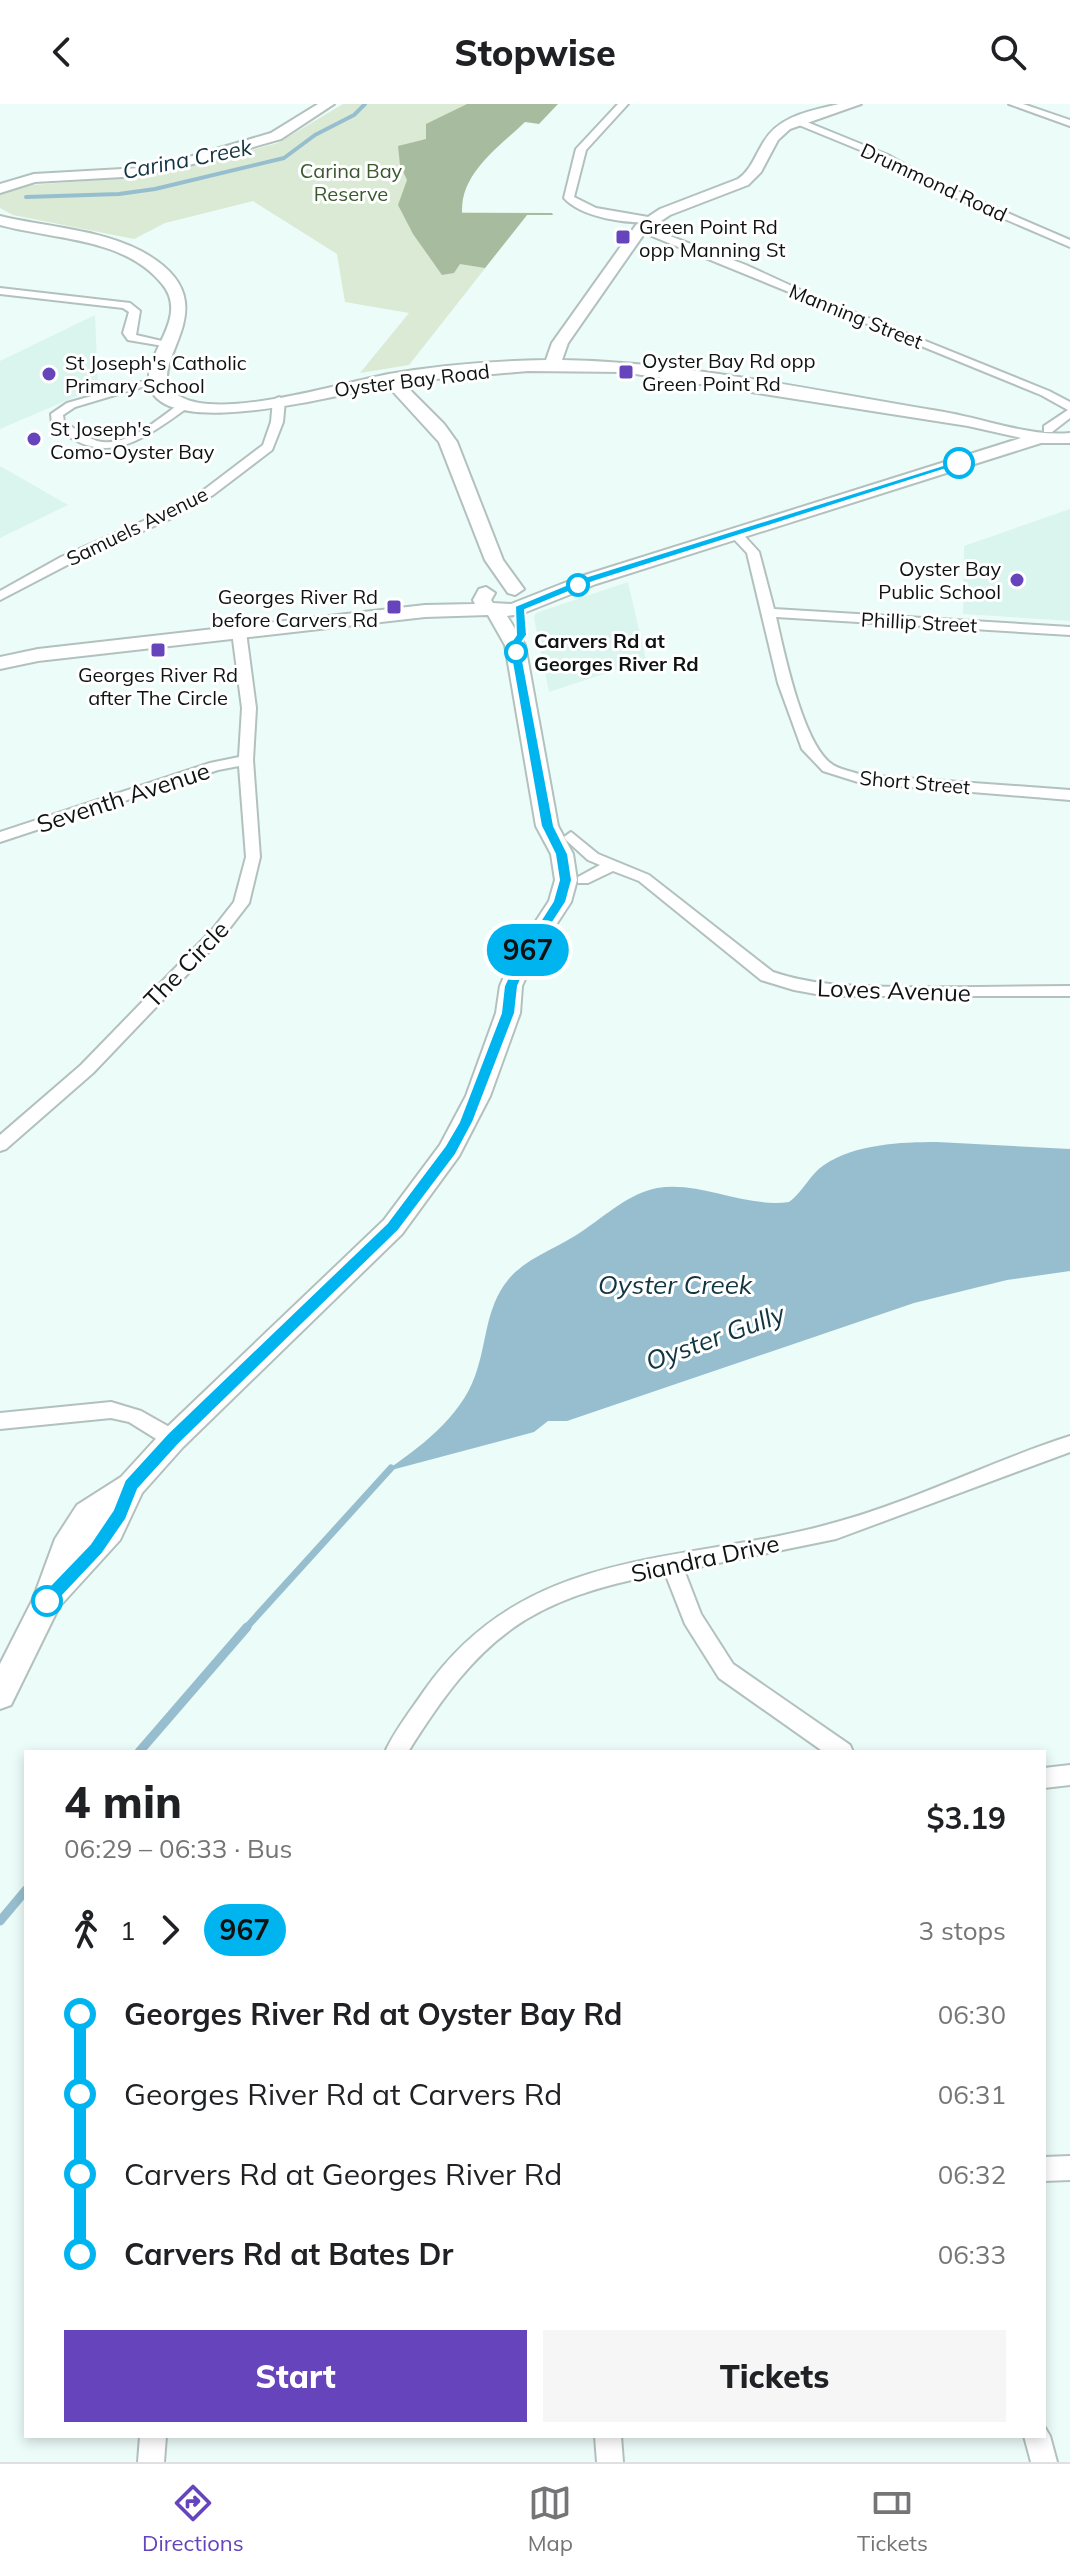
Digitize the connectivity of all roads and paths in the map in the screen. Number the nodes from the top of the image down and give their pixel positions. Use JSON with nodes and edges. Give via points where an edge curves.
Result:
{"nodes":[{"id":1,"x":327,"y":104,"type":"edge"},
{"id":2,"x":623,"y":104,"type":"edge"},
{"id":3,"x":854,"y":104,"type":"edge"},
{"id":4,"x":1014,"y":104,"type":"edge"},
{"id":5,"x":797,"y":121,"type":"junction"},
{"id":6,"x":1070,"y":123,"type":"edge"},
{"id":7,"x":0,"y":189,"type":"edge"},
{"id":8,"x":0,"y":220,"type":"edge"},
{"id":9,"x":645,"y":224,"type":"junction"},
{"id":10,"x":1070,"y":244,"type":"edge"},
{"id":11,"x":0,"y":291,"type":"edge"},
{"id":12,"x":169,"y":344,"type":"junction"},
{"id":13,"x":554,"y":366,"type":"junction"},
{"id":14,"x":390,"y":379,"type":"junction"},
{"id":15,"x":156,"y":381,"type":"junction"},
{"id":16,"x":279,"y":400,"type":"junction"},
{"id":17,"x":186,"y":404,"type":"junction"},
{"id":18,"x":1070,"y":407,"type":"edge"},
{"id":19,"x":1070,"y":413,"type":"edge"},
{"id":20,"x":968,"y":421,"type":"junction"},
{"id":21,"x":1043,"y":433,"type":"junction"},
{"id":22,"x":1070,"y":436,"type":"edge"},
{"id":23,"x":991,"y":453,"type":"junction"},
{"id":24,"x":735,"y":533,"type":"junction"},
{"id":25,"x":494,"y":560,"type":"junction"},
{"id":26,"x":0,"y":596,"type":"edge"},
{"id":27,"x":519,"y":598,"type":"junction"},
{"id":28,"x":491,"y":601,"type":"junction"},
{"id":29,"x":768,"y":613,"type":"junction"},
{"id":30,"x":1070,"y":631,"type":"edge"},
{"id":31,"x":239,"y":632,"type":"junction"},
{"id":32,"x":515,"y":645,"type":"junction"},
{"id":33,"x":0,"y":663,"type":"edge"},
{"id":34,"x":246,"y":760,"type":"junction"},
{"id":35,"x":1070,"y":795,"type":"edge"},
{"id":36,"x":546,"y":808,"type":"junction"},
{"id":37,"x":0,"y":837,"type":"edge"},
{"id":38,"x":571,"y":837,"type":"junction"},
{"id":39,"x":612,"y":865,"type":"junction"},
{"id":40,"x":583,"y":880,"type":"junction"},
{"id":41,"x":1070,"y":991,"type":"edge"},
{"id":42,"x":508,"y":1013,"type":"junction"},
{"id":43,"x":0,"y":1145,"type":"edge"},
{"id":44,"x":0,"y":1421,"type":"edge"},
{"id":45,"x":173,"y":1439,"type":"junction"},
{"id":46,"x":1070,"y":1444,"type":"edge"},
{"id":47,"x":672,"y":1565,"type":"junction"},
{"id":48,"x":0,"y":1695,"type":"edge"},
{"id":49,"x":397,"y":1750,"type":"edge"},
{"id":50,"x":837,"y":1750,"type":"edge"},
{"id":51,"x":1070,"y":1775,"type":"edge"},
{"id":52,"x":1046,"y":1778,"type":"edge"},
{"id":53,"x":1070,"y":2168,"type":"edge"},
{"id":54,"x":1046,"y":2169,"type":"edge"},
{"id":55,"x":153,"y":2438,"type":"edge"},
{"id":56,"x":608,"y":2438,"type":"edge"},
{"id":57,"x":1038,"y":2438,"type":"edge"},
{"id":58,"x":151,"y":2462,"type":"edge"},
{"id":59,"x":610,"y":2462,"type":"edge"},
{"id":60,"x":1044,"y":2462,"type":"edge"}],
"edges":[{"from":1,"to":7,"type":"street","via":[[276,136],[192,160],[140,172],[34,178]]},
{"from":2,"to":9,"type":"street","name":"Manning Street","via":[[581,149],[569,198],[587,209]]},
{"from":3,"to":5,"type":"street"},
{"from":4,"to":6,"type":"street"},
{"from":5,"to":9,"type":"street","via":[[774,136],[746,180],[677,205]]},
{"from":5,"to":10,"type":"street","name":"Drummond Road"},
{"from":8,"to":12,"type":"street","via":[[114,245],[148,263],[178,297],[180,321]]},
{"from":9,"to":13,"type":"street","via":[[560,343]]},
{"from":9,"to":18,"type":"street","name":"Manning Street"},
{"from":11,"to":12,"type":"street","via":[[126,305],[135,311],[132,338]]},
{"from":12,"to":15,"type":"street"},
{"from":13,"to":14,"type":"street","name":"Oyster Bay Road"},
{"from":13,"to":20,"type":"street","name":"Oyster Bay Road","via":[[653,370]]},
{"from":14,"to":16,"type":"street","name":"Oyster Bay Road"},
{"from":14,"to":25,"type":"street","via":[[448,442]]},
{"from":15,"to":17,"type":"street","via":[[162,392]]},
{"from":15,"to":17,"type":"street","via":[[71,405],[57,414],[58,424],[99,445],[119,444]]},
{"from":16,"to":17,"type":"street","name":"Oyster Bay Road","via":[[218,408]]},
{"from":16,"to":26,"type":"street","name":"Samuels Avenue","via":[[268,447],[209,492]]},
{"from":19,"to":21,"type":"street"},
{"from":20,"to":21,"type":"street","name":"Oyster Bay Road"},
{"from":20,"to":23,"type":"street","via":[[992,433],[996,444]]},
{"from":21,"to":22,"type":"street","via":[[1055,440]]},
{"from":21,"to":23,"type":"street"},
{"from":23,"to":24,"type":"street"},
{"from":24,"to":27,"type":"street"},
{"from":24,"to":29,"type":"street","name":"Short Street","via":[[753,552]]},
{"from":25,"to":27,"type":"street"},
{"from":25,"to":28,"type":"street"},
{"from":27,"to":28,"type":"street"},
{"from":27,"to":32,"type":"street","via":[[522,635]]},
{"from":28,"to":31,"type":"street"},
{"from":28,"to":32,"type":"street"},
{"from":29,"to":30,"type":"street","name":"Phillip Street"},
{"from":29,"to":35,"type":"street","name":"Short Street","via":[[809,749],[828,768],[861,779]]},
{"from":31,"to":33,"type":"street"},
{"from":31,"to":34,"type":"street","name":"The Circle","via":[[249,708]]},
{"from":32,"to":36,"type":"street"},
{"from":34,"to":37,"type":"street","name":"Seventh Avenue"},
{"from":34,"to":43,"type":"street","name":"The Circle","via":[[253,857],[241,903],[87,1069]]},
{"from":36,"to":38,"type":"street"},
{"from":36,"to":42,"type":"street","via":[[547,826],[562,854],[564,890],[521,962]]},
{"from":38,"to":39,"type":"street","name":"Loves Avenue","via":[[593,857]]},
{"from":38,"to":40,"type":"street"},
{"from":39,"to":40,"type":"street"},
{"from":39,"to":41,"type":"street","name":"Loves Avenue","via":[[644,878],[767,976],[794,985],[827,991]]},
{"from":40,"to":42,"type":"street","via":[[571,913]]},
{"from":42,"to":45,"type":"street","via":[[466,1122],[412,1204],[366,1255]]},
{"from":44,"to":45,"type":"street","via":[[111,1410],[134,1416]]},
{"from":45,"to":48,"type":"street","via":[[131,1485],[110,1531],[47,1601]]},
{"from":46,"to":47,"type":"street","name":"Siandra Drive","via":[[834,1532]]},
{"from":47,"to":49,"type":"street","name":"Siandra Drive","via":[[575,1587],[506,1619],[439,1685]]},
{"from":47,"to":50,"type":"street","via":[[692,1618],[726,1671]]},
{"from":51,"to":52,"type":"street"},
{"from":53,"to":54,"type":"street"},
{"from":55,"to":58,"type":"street"},
{"from":56,"to":59,"type":"street"},
{"from":57,"to":60,"type":"street"}]}
